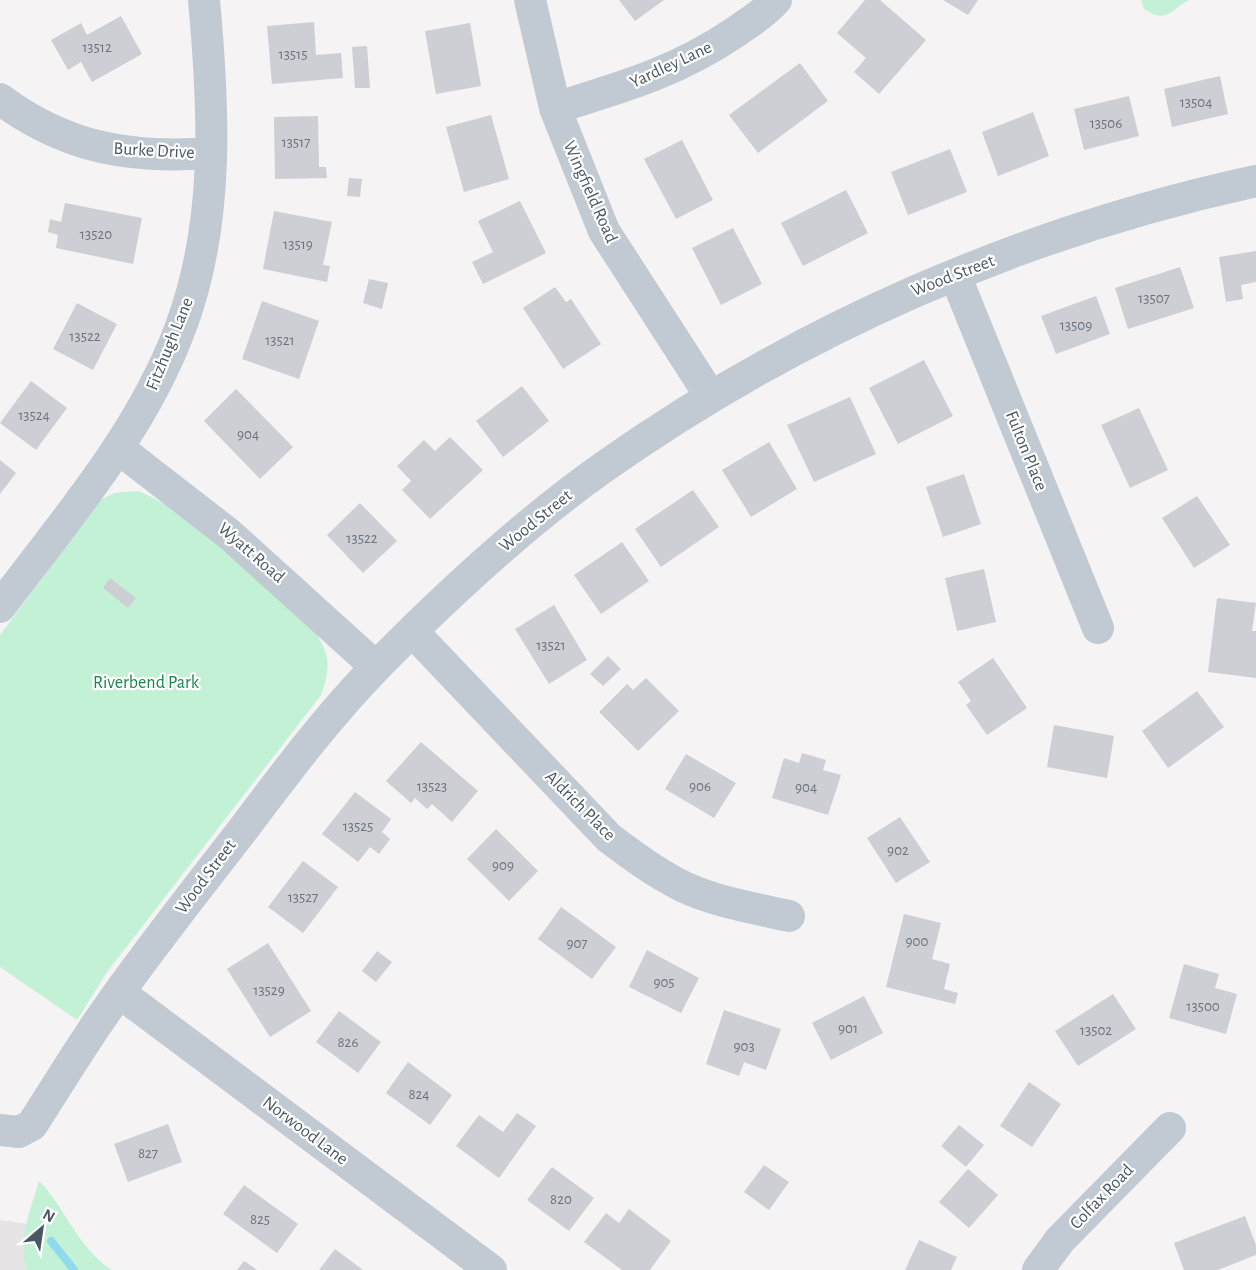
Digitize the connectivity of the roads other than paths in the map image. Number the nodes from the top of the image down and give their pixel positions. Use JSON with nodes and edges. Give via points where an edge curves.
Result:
{"nodes":[{"id":1,"x":204,"y":0,"type":"edge"},
{"id":2,"x":530,"y":0,"type":"edge"},
{"id":3,"x":776,"y":0,"type":"edge"},
{"id":4,"x":0,"y":99,"type":"edge"},
{"id":5,"x":555,"y":108,"type":"junction"},
{"id":6,"x":211,"y":153,"type":"junction"},
{"id":7,"x":1256,"y":182,"type":"edge"},
{"id":8,"x":955,"y":275,"type":"junction"},
{"id":9,"x":711,"y":397,"type":"junction"},
{"id":10,"x":118,"y":448,"type":"junction"},
{"id":11,"x":0,"y":607,"type":"edge"},
{"id":12,"x":1098,"y":628,"type":"dead end"},
{"id":13,"x":412,"y":632,"type":"junction"},
{"id":14,"x":376,"y":667,"type":"junction"},
{"id":15,"x":789,"y":916,"type":"dead end"},
{"id":16,"x":120,"y":993,"type":"junction"},
{"id":17,"x":1170,"y":1128,"type":"dead end"},
{"id":18,"x":10,"y":1131,"type":"edge"},
{"id":19,"x":491,"y":1270,"type":"edge"},
{"id":20,"x":1038,"y":1270,"type":"edge"}],
"edges":[{"from":1,"to":6,"type":"street","name":"Fitzhugh Lane"},
{"from":2,"to":5,"type":"street","name":"Wingfield Road"},
{"from":3,"to":5,"type":"street","name":"Yardley Lane","via":[[768,10],[712,48],[651,79]]},
{"from":4,"to":6,"type":"street","name":"Burke Drive","via":[[41,127],[84,144],[131,153]]},
{"from":5,"to":9,"type":"street","name":"Wingfield Road","via":[[604,231]]},
{"from":6,"to":10,"type":"street","name":"Fitzhugh Lane","via":[[206,219],[190,299],[162,372]]},
{"from":7,"to":8,"type":"street","name":"Wood Street","via":[[1140,210]]},
{"from":8,"to":9,"type":"street","name":"Wood Street","via":[[840,325]]},
{"from":8,"to":12,"type":"street","name":"Fulton Place"},
{"from":9,"to":13,"type":"street","name":"Wood Street","via":[[599,471],[547,511]]},
{"from":10,"to":11,"type":"street","name":"Fitzhugh Lane"},
{"from":10,"to":14,"type":"street","name":"Wyatt Road","via":[[229,534]]},
{"from":13,"to":14,"type":"street","name":"Wood Street"},
{"from":13,"to":15,"type":"street","name":"Aldrich Place","via":[[609,838],[644,865],[708,896]]},
{"from":14,"to":16,"type":"street","name":"Wood Street","via":[[296,760]]},
{"from":16,"to":18,"type":"street","name":"Wood Street","via":[[32,1125]]},
{"from":16,"to":19,"type":"street","name":"Norwood Lane"},
{"from":17,"to":20,"type":"street","name":"Colfax Road","via":[[1060,1240]]}]}
